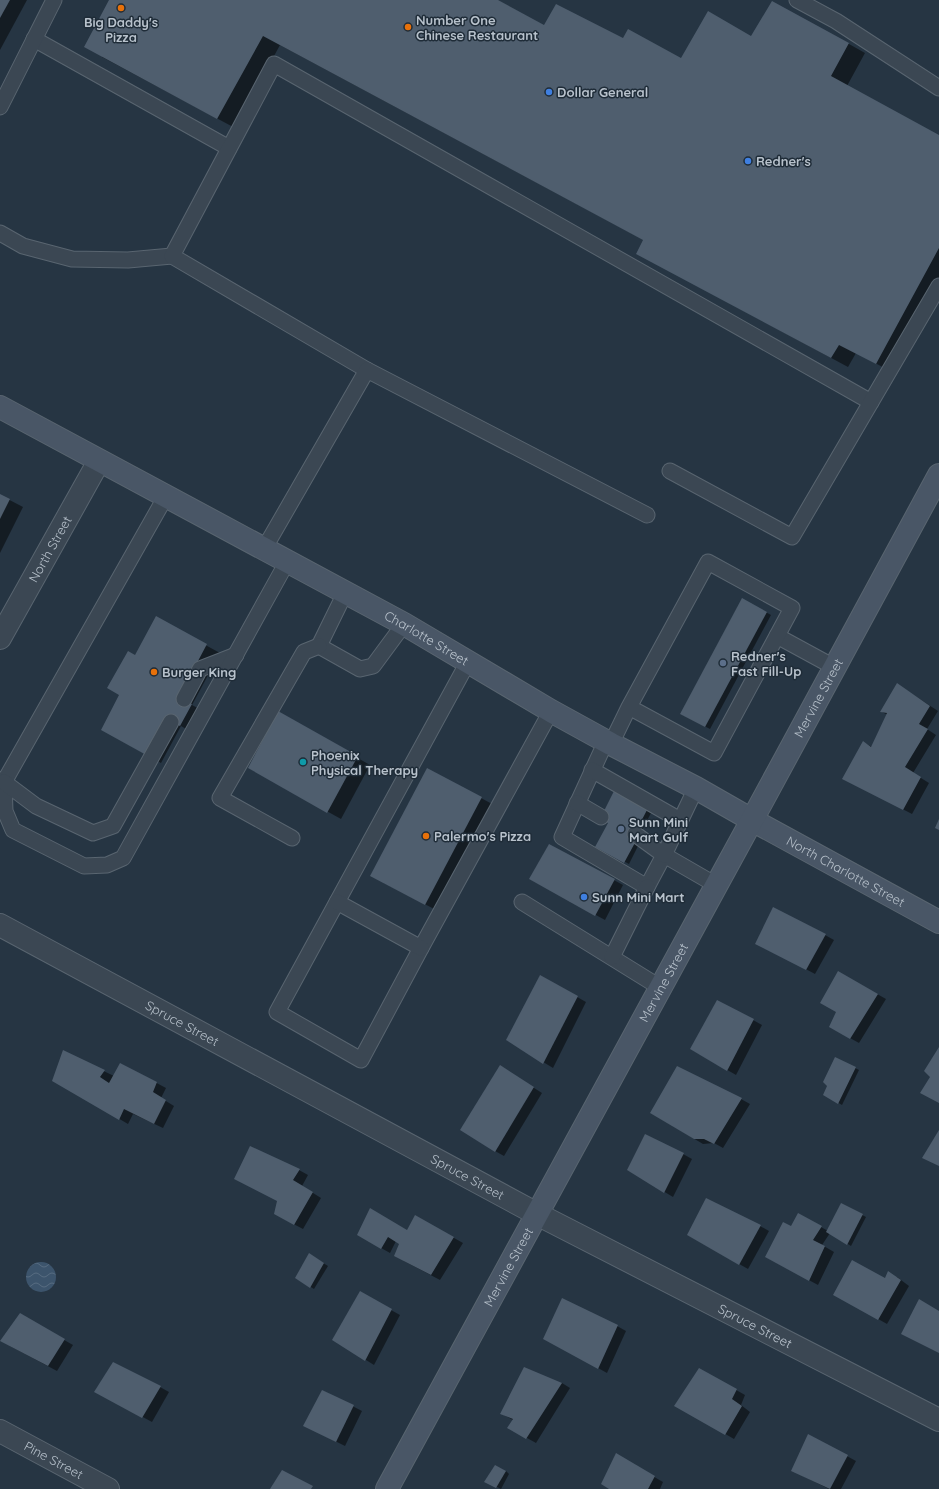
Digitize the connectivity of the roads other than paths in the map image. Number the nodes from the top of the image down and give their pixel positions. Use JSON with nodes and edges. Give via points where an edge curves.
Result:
{"nodes":[{"id":1,"x":54,"y":0,"type":"edge"},
{"id":2,"x":797,"y":0,"type":"edge"},
{"id":3,"x":34,"y":39,"type":"junction"},
{"id":4,"x":939,"y":88,"type":"edge"},
{"id":5,"x":0,"y":107,"type":"edge"},
{"id":6,"x":229,"y":148,"type":"junction"},
{"id":7,"x":0,"y":233,"type":"edge"},
{"id":8,"x":172,"y":256,"type":"junction"},
{"id":9,"x":939,"y":286,"type":"edge"},
{"id":10,"x":367,"y":370,"type":"junction"},
{"id":11,"x":871,"y":402,"type":"junction"},
{"id":12,"x":0,"y":407,"type":"edge"},
{"id":13,"x":99,"y":461,"type":"junction"},
{"id":14,"x":670,"y":471,"type":"dead end"},
{"id":15,"x":939,"y":475,"type":"edge"},
{"id":16,"x":166,"y":496,"type":"junction"},
{"id":17,"x":647,"y":515,"type":"dead end"},
{"id":18,"x":264,"y":549,"type":"junction"},
{"id":19,"x":287,"y":562,"type":"junction"},
{"id":20,"x":345,"y":593,"type":"junction"},
{"id":21,"x":404,"y":624,"type":"junction"},
{"id":22,"x":777,"y":636,"type":"junction"},
{"id":23,"x":0,"y":638,"type":"edge"},
{"id":24,"x":319,"y":646,"type":"junction"},
{"id":25,"x":236,"y":655,"type":"junction"},
{"id":26,"x":468,"y":662,"type":"junction"},
{"id":27,"x":834,"y":666,"type":"junction"},
{"id":28,"x":184,"y":699,"type":"dead end"},
{"id":29,"x":629,"y":707,"type":"junction"},
{"id":30,"x":551,"y":711,"type":"junction"},
{"id":31,"x":171,"y":722,"type":"dead end"},
{"id":32,"x":608,"y":742,"type":"junction"},
{"id":33,"x":592,"y":770,"type":"junction"},
{"id":34,"x":2,"y":781,"type":"edge"},
{"id":35,"x":696,"y":788,"type":"junction"},
{"id":36,"x":577,"y":803,"type":"junction"},
{"id":37,"x":601,"y":816,"type":"dead end"},
{"id":38,"x":680,"y":820,"type":"junction"},
{"id":39,"x":752,"y":820,"type":"junction"},
{"id":40,"x":635,"y":834,"type":"dead end"},
{"id":41,"x":292,"y":838,"type":"dead end"},
{"id":42,"x":664,"y":855,"type":"junction"},
{"id":43,"x":716,"y":885,"type":"junction"},
{"id":44,"x":647,"y":887,"type":"junction"},
{"id":45,"x":337,"y":902,"type":"junction"},
{"id":46,"x":522,"y":902,"type":"dead end"},
{"id":47,"x":939,"y":922,"type":"edge"},
{"id":48,"x":0,"y":925,"type":"edge"},
{"id":49,"x":421,"y":948,"type":"junction"},
{"id":50,"x":612,"y":957,"type":"junction"},
{"id":51,"x":661,"y":988,"type":"junction"},
{"id":52,"x":537,"y":1214,"type":"junction"},
{"id":53,"x":939,"y":1420,"type":"edge"},
{"id":54,"x":0,"y":1431,"type":"edge"},
{"id":55,"x":108,"y":1489,"type":"edge"},
{"id":56,"x":387,"y":1489,"type":"edge"}],
"edges":[{"from":1,"to":3,"type":"lane"},
{"from":2,"to":4,"type":"lane","via":[[836,21]]},
{"from":3,"to":5,"type":"lane"},
{"from":3,"to":6,"type":"lane"},
{"from":6,"to":8,"type":"lane"},
{"from":6,"to":11,"type":"lane","via":[[274,64]]},
{"from":7,"to":8,"type":"lane","via":[[23,246],[72,260],[128,260]]},
{"from":8,"to":10,"type":"lane"},
{"from":9,"to":11,"type":"lane"},
{"from":10,"to":17,"type":"lane"},
{"from":10,"to":18,"type":"lane"},
{"from":11,"to":14,"type":"lane","via":[[792,537]]},
{"from":12,"to":13,"type":"street"},
{"from":13,"to":16,"type":"street","name":"Charlotte Street"},
{"from":13,"to":23,"type":"street","name":"North Street"},
{"from":15,"to":27,"type":"street","name":"Mervine Street"},
{"from":16,"to":18,"type":"street","name":"Charlotte Street"},
{"from":16,"to":34,"type":"lane"},
{"from":18,"to":19,"type":"street","name":"Charlotte Street"},
{"from":19,"to":20,"type":"street","name":"Charlotte Street"},
{"from":19,"to":25,"type":"lane"},
{"from":20,"to":21,"type":"street","name":"Charlotte Street"},
{"from":20,"to":24,"type":"lane"},
{"from":21,"to":24,"type":"lane","via":[[373,666],[360,669]]},
{"from":21,"to":26,"type":"street","name":"Charlotte Street"},
{"from":22,"to":27,"type":"lane"},
{"from":22,"to":29,"type":"lane","via":[[714,753]]},
{"from":22,"to":29,"type":"lane","via":[[792,608],[708,562]]},
{"from":24,"to":41,"type":"lane","via":[[304,652],[220,798]]},
{"from":25,"to":28,"type":"lane","via":[[200,669]]},
{"from":25,"to":34,"type":"lane","via":[[123,858],[107,865],[84,866],[13,830],[5,811]]},
{"from":26,"to":30,"type":"street","name":"Charlotte Street"},
{"from":26,"to":45,"type":"lane"},
{"from":27,"to":39,"type":"street","name":"Mervine Street"},
{"from":29,"to":32,"type":"lane"},
{"from":30,"to":32,"type":"street","name":"Charlotte Street"},
{"from":30,"to":49,"type":"lane"},
{"from":31,"to":34,"type":"lane","via":[[113,826],[93,833],[36,806]]},
{"from":32,"to":33,"type":"lane"},
{"from":32,"to":35,"type":"street","name":"Charlotte Street"},
{"from":33,"to":36,"type":"lane"},
{"from":33,"to":38,"type":"lane"},
{"from":35,"to":38,"type":"lane"},
{"from":35,"to":39,"type":"street","name":"Charlotte Street"},
{"from":36,"to":37,"type":"lane"},
{"from":36,"to":44,"type":"lane","via":[[562,837]]},
{"from":38,"to":42,"type":"lane"},
{"from":39,"to":43,"type":"street","name":"Mervine Street"},
{"from":39,"to":47,"type":"street","name":"North Charlotte Street"},
{"from":40,"to":42,"type":"lane"},
{"from":42,"to":43,"type":"lane"},
{"from":42,"to":44,"type":"lane"},
{"from":43,"to":51,"type":"street","name":"Mervine Street"},
{"from":44,"to":50,"type":"lane"},
{"from":45,"to":49,"type":"lane"},
{"from":45,"to":49,"type":"lane","via":[[277,1012],[361,1060]]},
{"from":46,"to":50,"type":"lane"},
{"from":48,"to":52,"type":"street","name":"Spruce Street"},
{"from":50,"to":51,"type":"lane"},
{"from":51,"to":52,"type":"street","name":"Mervine Street"},
{"from":52,"to":53,"type":"street","name":"Spruce Street"},
{"from":52,"to":56,"type":"street","name":"Mervine Street"},
{"from":54,"to":55,"type":"street","name":"Pine Street"}]}
